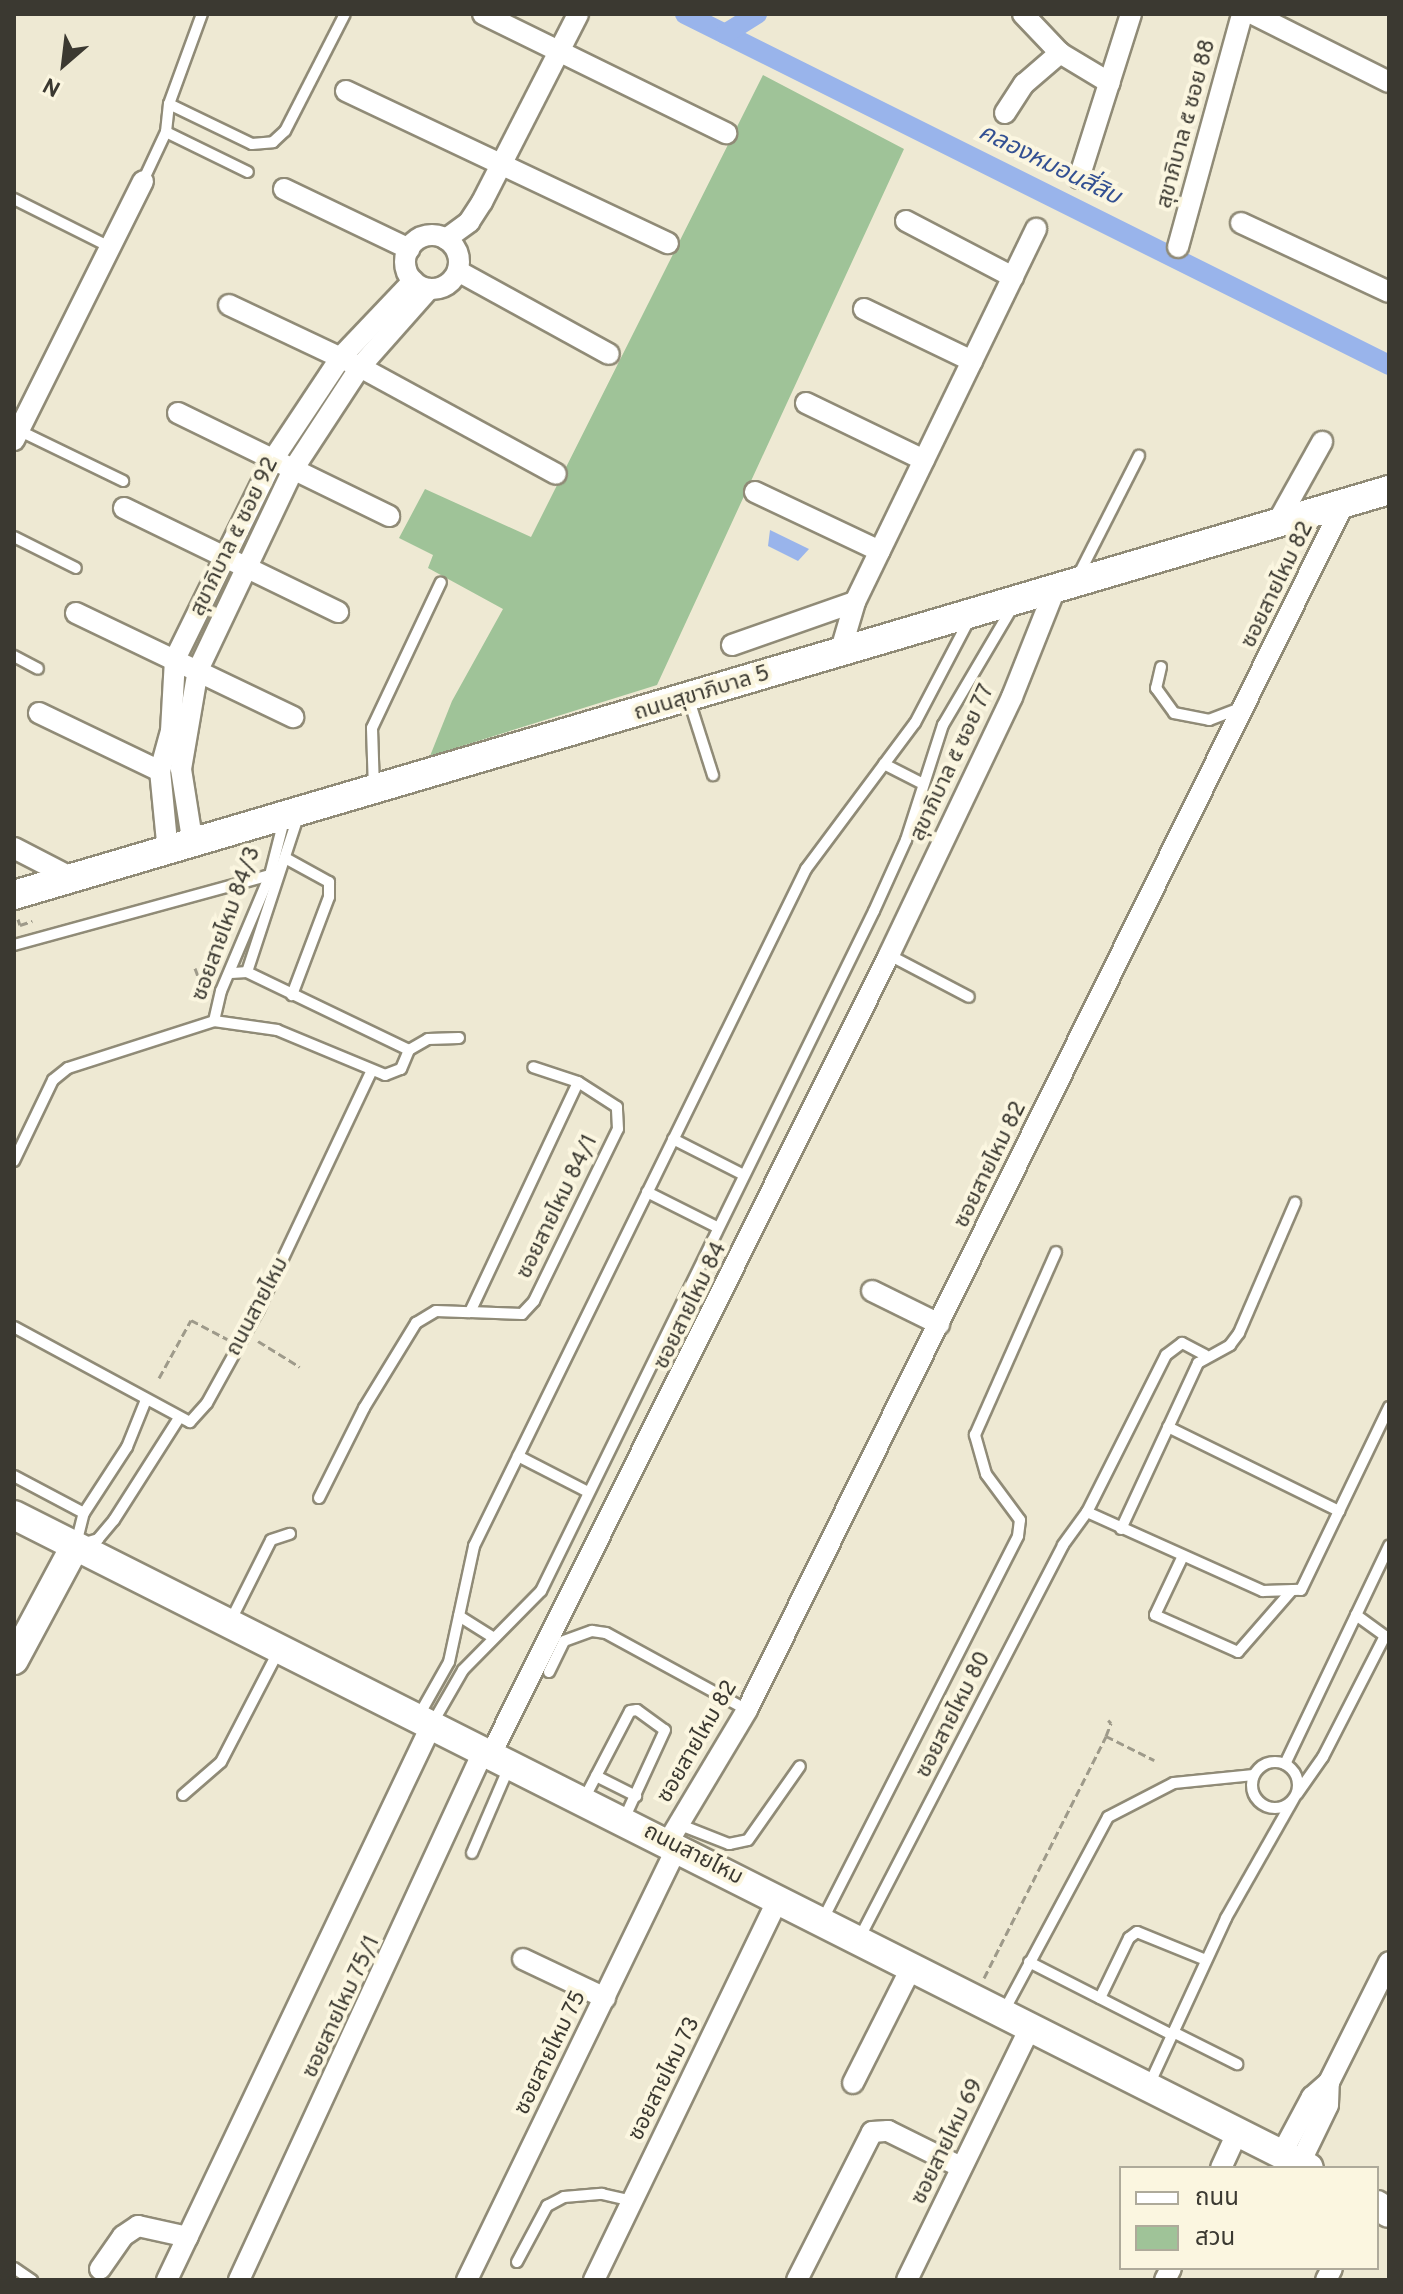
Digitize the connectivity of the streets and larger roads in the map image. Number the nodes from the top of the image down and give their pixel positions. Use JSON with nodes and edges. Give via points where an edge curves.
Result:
{"nodes":[{"id":1,"x":483,"y":14,"type":"edge"},
{"id":2,"x":578,"y":14,"type":"edge"},
{"id":3,"x":1023,"y":14,"type":"edge"},
{"id":4,"x":1131,"y":14,"type":"edge"},
{"id":5,"x":1242,"y":14,"type":"edge"},
{"id":6,"x":1253,"y":14,"type":"edge"},
{"id":7,"x":559,"y":51,"type":"junction"},
{"id":8,"x":1060,"y":53,"type":"junction"},
{"id":9,"x":1389,"y":82,"type":"edge"},
{"id":10,"x":1110,"y":83,"type":"junction"},
{"id":11,"x":346,"y":91,"type":"dead end"},
{"id":12,"x":1005,"y":113,"type":"dead end"},
{"id":13,"x":726,"y":133,"type":"dead end"},
{"id":14,"x":502,"y":165,"type":"junction"},
{"id":15,"x":1079,"y":178,"type":"dead end"},
{"id":16,"x":143,"y":181,"type":"road end"},
{"id":17,"x":284,"y":189,"type":"dead end"},
{"id":18,"x":906,"y":221,"type":"dead end"},
{"id":19,"x":1241,"y":223,"type":"dead end"},
{"id":20,"x":1036,"y":229,"type":"dead end"},
{"id":21,"x":446,"y":239,"type":"junction"},
{"id":22,"x":668,"y":243,"type":"dead end"},
{"id":23,"x":1178,"y":247,"type":"dead end"},
{"id":24,"x":409,"y":249,"type":"junction"},
{"id":25,"x":458,"y":271,"type":"junction"},
{"id":26,"x":1013,"y":277,"type":"junction"},
{"id":27,"x":421,"y":285,"type":"junction"},
{"id":28,"x":1389,"y":292,"type":"edge"},
{"id":29,"x":229,"y":305,"type":"dead end"},
{"id":30,"x":864,"y":309,"type":"dead end"},
{"id":31,"x":609,"y":354,"type":"dead end"},
{"id":32,"x":341,"y":357,"type":"junction"},
{"id":33,"x":972,"y":361,"type":"junction"},
{"id":34,"x":360,"y":367,"type":"junction"},
{"id":35,"x":806,"y":403,"type":"dead end"},
{"id":36,"x":178,"y":413,"type":"dead end"},
{"id":37,"x":16,"y":435,"type":"edge"},
{"id":38,"x":1322,"y":442,"type":"dead end"},
{"id":39,"x":274,"y":458,"type":"junction"},
{"id":40,"x":924,"y":460,"type":"junction"},
{"id":41,"x":294,"y":468,"type":"junction"},
{"id":42,"x":556,"y":474,"type":"dead end"},
{"id":43,"x":1389,"y":490,"type":"edge"},
{"id":44,"x":755,"y":492,"type":"dead end"},
{"id":45,"x":1344,"y":503,"type":"junction"},
{"id":46,"x":124,"y":508,"type":"dead end"},
{"id":47,"x":389,"y":516,"type":"dead end"},
{"id":48,"x":1277,"y":523,"type":"junction"},
{"id":49,"x":880,"y":551,"type":"junction"},
{"id":50,"x":234,"y":561,"type":"junction"},
{"id":51,"x":1064,"y":586,"type":"junction"},
{"id":52,"x":855,"y":602,"type":"junction"},
{"id":53,"x":338,"y":612,"type":"dead end"},
{"id":54,"x":76,"y":613,"type":"dead end"},
{"id":55,"x":732,"y":645,"type":"dead end"},
{"id":56,"x":840,"y":653,"type":"junction"},
{"id":57,"x":175,"y":659,"type":"junction"},
{"id":58,"x":198,"y":670,"type":"junction"},
{"id":59,"x":39,"y":713,"type":"dead end"},
{"id":60,"x":293,"y":717,"type":"dead end"},
{"id":61,"x":160,"y":771,"type":"junction"},
{"id":62,"x":14,"y":848,"type":"edge"},
{"id":63,"x":181,"y":848,"type":"junction"},
{"id":64,"x":74,"y":879,"type":"junction"},
{"id":65,"x":14,"y":895,"type":"edge"},
{"id":66,"x":889,"y":955,"type":"joint"},
{"id":67,"x":872,"y":1291,"type":"dead end"},
{"id":68,"x":939,"y":1324,"type":"junction"},
{"id":69,"x":14,"y":1515,"type":"edge"},
{"id":70,"x":75,"y":1546,"type":"junction"},
{"id":71,"x":14,"y":1660,"type":"edge"},
{"id":72,"x":424,"y":1722,"type":"junction"},
{"id":73,"x":494,"y":1758,"type":"junction"},
{"id":74,"x":674,"y":1838,"type":"junction"},
{"id":75,"x":778,"y":1899,"type":"junction"},
{"id":76,"x":523,"y":1959,"type":"dead end"},
{"id":77,"x":1389,"y":1962,"type":"edge"},
{"id":78,"x":912,"y":1966,"type":"junction"},
{"id":79,"x":605,"y":1998,"type":"junction"},
{"id":80,"x":1031,"y":2026,"type":"junction"},
{"id":81,"x":853,"y":2083,"type":"dead end"},
{"id":82,"x":1238,"y":2131,"type":"junction"},
{"id":83,"x":1297,"y":2161,"type":"edge"},
{"id":84,"x":1222,"y":2166,"type":"edge"},
{"id":85,"x":961,"y":2167,"type":"junction"},
{"id":86,"x":188,"y":2237,"type":"junction"},
{"id":87,"x":100,"y":2269,"type":"dead end"},
{"id":88,"x":167,"y":2280,"type":"edge"},
{"id":89,"x":239,"y":2280,"type":"edge"},
{"id":90,"x":467,"y":2280,"type":"edge"},
{"id":91,"x":594,"y":2280,"type":"edge"},
{"id":92,"x":797,"y":2280,"type":"edge"},
{"id":93,"x":907,"y":2280,"type":"edge"}],
"edges":[{"from":1,"to":7,"type":"street"},
{"from":2,"to":7,"type":"street"},
{"from":3,"to":8,"type":"street"},
{"from":4,"to":10,"type":"street"},
{"from":5,"to":23,"type":"street","name":"สุขาภิบาล ๕ ซอย 88"},
{"from":6,"to":9,"type":"street"},
{"from":7,"to":13,"type":"street"},
{"from":7,"to":14,"type":"street"},
{"from":8,"to":10,"type":"street"},
{"from":8,"to":12,"type":"street","via":[[1024,84]]},
{"from":10,"to":15,"type":"street"},
{"from":11,"to":14,"type":"street"},
{"from":14,"to":21,"type":"street","via":[[469,222]]},
{"from":14,"to":22,"type":"street"},
{"from":16,"to":37,"type":"street"},
{"from":17,"to":24,"type":"street"},
{"from":18,"to":26,"type":"street"},
{"from":19,"to":28,"type":"street"},
{"from":20,"to":26,"type":"street"},
{"from":21,"to":24,"type":"street","via":[[426,236]]},
{"from":21,"to":25,"type":"street","via":[[459,259]]},
{"from":24,"to":27,"type":"street","via":[[406,260]]},
{"from":25,"to":27,"type":"street","via":[[441,288]]},
{"from":25,"to":31,"type":"street"},
{"from":26,"to":33,"type":"street"},
{"from":27,"to":32,"type":"street"},
{"from":27,"to":34,"type":"street","name":"สุขาภิบาล ๕ ซอย 92"},
{"from":29,"to":32,"type":"street"},
{"from":30,"to":33,"type":"street"},
{"from":32,"to":34,"type":"street"},
{"from":32,"to":39,"type":"street"},
{"from":33,"to":40,"type":"street"},
{"from":34,"to":41,"type":"street","name":"สุขาภิบาล ๕ ซอย 92"},
{"from":34,"to":42,"type":"street"},
{"from":35,"to":40,"type":"street"},
{"from":36,"to":39,"type":"street"},
{"from":38,"to":48,"type":"street"},
{"from":39,"to":41,"type":"street"},
{"from":39,"to":50,"type":"street"},
{"from":40,"to":49,"type":"street"},
{"from":41,"to":47,"type":"street"},
{"from":41,"to":50,"type":"street","name":"สุขาภิบาล ๕ ซอย 92"},
{"from":43,"to":45,"type":"main road","name":"ถนนสุขาภิบาล 5"},
{"from":44,"to":49,"type":"street"},
{"from":45,"to":48,"type":"main road","name":"ถนนสุขาภิบาล 5"},
{"from":45,"to":68,"type":"street","name":"ซอยสายไหม 82"},
{"from":46,"to":50,"type":"street"},
{"from":48,"to":51,"type":"main road","name":"ถนนสุขาภิบาล 5"},
{"from":49,"to":52,"type":"street"},
{"from":50,"to":53,"type":"street"},
{"from":50,"to":57,"type":"street"},
{"from":50,"to":58,"type":"street","name":"สุขาภิบาล ๕ ซอย 92"},
{"from":51,"to":56,"type":"main road","name":"ถนนสุขาภิบาล 5"},
{"from":51,"to":66,"type":"street","name":"สุขาภิบาล ๕ ซอย 77"},
{"from":52,"to":55,"type":"street"},
{"from":52,"to":56,"type":"street"},
{"from":54,"to":57,"type":"street"},
{"from":56,"to":63,"type":"main road","name":"ถนนสุขาภิบาล 5"},
{"from":57,"to":58,"type":"street"},
{"from":57,"to":61,"type":"street","via":[[171,731]]},
{"from":58,"to":60,"type":"street"},
{"from":58,"to":63,"type":"street","name":"สุขาภิบาล ๕ ซอย 92","via":[[181,769]]},
{"from":59,"to":61,"type":"street"},
{"from":61,"to":63,"type":"street"},
{"from":62,"to":64,"type":"street"},
{"from":63,"to":64,"type":"main road","name":"ถนนสุขาภิบาล 5"},
{"from":64,"to":65,"type":"main road","name":"ถนนสุขาภิบาล 5"},
{"from":66,"to":73,"type":"street","name":"ซอยสายไหม 84"},
{"from":67,"to":68,"type":"street"},
{"from":68,"to":74,"type":"street","name":"ซอยสายไหม 82","via":[[747,1710]]},
{"from":69,"to":70,"type":"main road","name":"ถนนสายไหม"},
{"from":70,"to":71,"type":"main road"},
{"from":70,"to":72,"type":"main road","name":"ถนนสายไหม"},
{"from":72,"to":73,"type":"main road","name":"ถนนสายไหม"},
{"from":72,"to":86,"type":"street"},
{"from":73,"to":74,"type":"main road","name":"ถนนสายไหม","via":[[590,1788]]},
{"from":73,"to":89,"type":"street","name":"ซอยสายไหม 75/1","via":[[418,1902]]},
{"from":74,"to":75,"type":"main road","name":"ถนนสายไหม"},
{"from":74,"to":79,"type":"street","name":"ซอยสายไหม 75"},
{"from":75,"to":78,"type":"main road","name":"ถนนสายไหม"},
{"from":75,"to":91,"type":"street","name":"ซอยสายไหม 73"},
{"from":76,"to":79,"type":"street"},
{"from":77,"to":83,"type":"street","via":[[1329,2082],[1328,2105]]},
{"from":78,"to":80,"type":"main road","name":"ถนนสายไหม"},
{"from":78,"to":81,"type":"street"},
{"from":79,"to":90,"type":"street","name":"ซอยสายไหม 75"},
{"from":80,"to":82,"type":"main road","name":"ถนนสายไหม"},
{"from":80,"to":85,"type":"street","name":"ซอยสายไหม 69"},
{"from":82,"to":83,"type":"main road","name":"ถนนสายไหม"},
{"from":82,"to":84,"type":"street"},
{"from":85,"to":92,"type":"street","via":[[888,2131],[872,2132]]},
{"from":85,"to":93,"type":"street","name":"ซอยสายไหม 69"},
{"from":86,"to":87,"type":"street","via":[[138,2226],[123,2236]]},
{"from":86,"to":88,"type":"street"}]}
